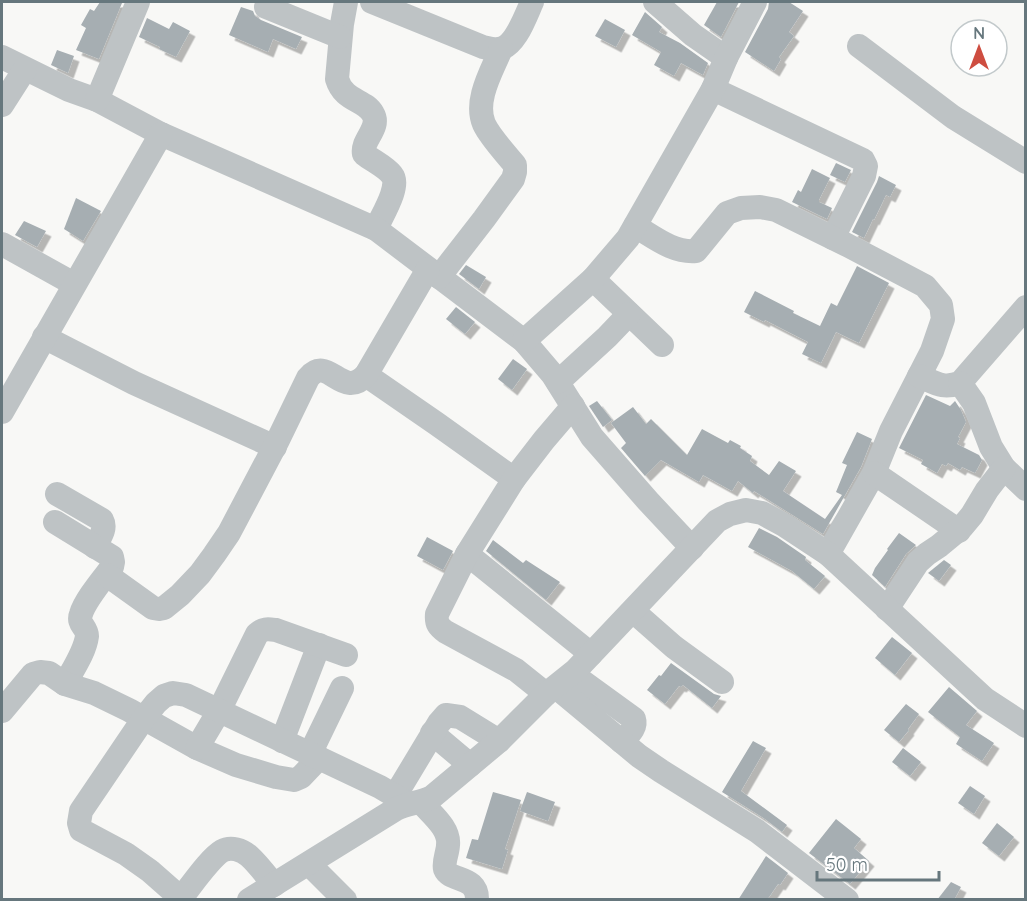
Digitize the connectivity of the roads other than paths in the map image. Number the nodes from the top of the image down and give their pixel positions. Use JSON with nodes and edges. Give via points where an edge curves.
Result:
{"nodes":[{"id":1,"x":138,"y":2,"type":"edge"},
{"id":2,"x":346,"y":2,"type":"edge"},
{"id":3,"x":372,"y":2,"type":"edge"},
{"id":4,"x":532,"y":2,"type":"edge"},
{"id":5,"x":655,"y":2,"type":"edge"},
{"id":6,"x":755,"y":2,"type":"edge"},
{"id":7,"x":266,"y":7,"type":"dead end"},
{"id":8,"x":340,"y":37,"type":"junction"},
{"id":9,"x":858,"y":46,"type":"dead end"},
{"id":10,"x":501,"y":49,"type":"junction"},
{"id":11,"x":2,"y":57,"type":"edge"},
{"id":12,"x":726,"y":58,"type":"junction"},
{"id":13,"x":25,"y":69,"type":"junction"},
{"id":14,"x":713,"y":89,"type":"junction"},
{"id":15,"x":97,"y":100,"type":"junction"},
{"id":16,"x":2,"y":105,"type":"edge"},
{"id":17,"x":161,"y":134,"type":"junction"},
{"id":18,"x":1026,"y":162,"type":"edge"},
{"id":19,"x":635,"y":226,"type":"junction"},
{"id":20,"x":375,"y":229,"type":"junction"},
{"id":21,"x":833,"y":238,"type":"junction"},
{"id":22,"x":2,"y":244,"type":"edge"},
{"id":23,"x":434,"y":273,"type":"junction"},
{"id":24,"x":593,"y":279,"type":"junction"},
{"id":25,"x":74,"y":284,"type":"junction"},
{"id":26,"x":1026,"y":307,"type":"edge"},
{"id":27,"x":630,"y":314,"type":"junction"},
{"id":28,"x":44,"y":337,"type":"junction"},
{"id":29,"x":524,"y":341,"type":"junction"},
{"id":30,"x":662,"y":345,"type":"dead end"},
{"id":31,"x":366,"y":375,"type":"junction"},
{"id":32,"x":919,"y":376,"type":"junction"},
{"id":33,"x":558,"y":382,"type":"junction"},
{"id":34,"x":960,"y":383,"type":"junction"},
{"id":35,"x":573,"y":406,"type":"junction"},
{"id":36,"x":2,"y":412,"type":"edge"},
{"id":37,"x":275,"y":447,"type":"junction"},
{"id":38,"x":1004,"y":468,"type":"junction"},
{"id":39,"x":874,"y":473,"type":"junction"},
{"id":40,"x":514,"y":479,"type":"junction"},
{"id":41,"x":1026,"y":489,"type":"edge"},
{"id":42,"x":57,"y":494,"type":"dead end"},
{"id":43,"x":55,"y":522,"type":"dead end"},
{"id":44,"x":959,"y":531,"type":"junction"},
{"id":45,"x":94,"y":547,"type":"junction"},
{"id":46,"x":692,"y":548,"type":"junction"},
{"id":47,"x":467,"y":554,"type":"junction"},
{"id":48,"x":828,"y":554,"type":"junction"},
{"id":49,"x":106,"y":575,"type":"junction"},
{"id":50,"x":887,"y":609,"type":"junction"},
{"id":51,"x":633,"y":611,"type":"junction"},
{"id":52,"x":319,"y":645,"type":"junction"},
{"id":53,"x":591,"y":654,"type":"junction"},
{"id":54,"x":346,"y":655,"type":"dead end"},
{"id":55,"x":722,"y":682,"type":"dead end"},
{"id":56,"x":65,"y":684,"type":"junction"},
{"id":57,"x":558,"y":685,"type":"junction"},
{"id":58,"x":342,"y":688,"type":"dead end"},
{"id":59,"x":2,"y":711,"type":"edge"},
{"id":60,"x":219,"y":711,"type":"junction"},
{"id":61,"x":144,"y":718,"type":"junction"},
{"id":62,"x":1026,"y":726,"type":"edge"},
{"id":63,"x":432,"y":733,"type":"junction"},
{"id":64,"x":274,"y":737,"type":"junction"},
{"id":65,"x":499,"y":741,"type":"junction"},
{"id":66,"x":197,"y":748,"type":"junction"},
{"id":67,"x":314,"y":756,"type":"junction"},
{"id":68,"x":470,"y":765,"type":"junction"},
{"id":69,"x":247,"y":768,"type":"junction"},
{"id":70,"x":408,"y":801,"type":"junction"},
{"id":71,"x":309,"y":864,"type":"junction"},
{"id":72,"x":274,"y":885,"type":"junction"},
{"id":73,"x":182,"y":899,"type":"edge"},
{"id":74,"x":249,"y":900,"type":"edge"},
{"id":75,"x":345,"y":900,"type":"edge"},
{"id":76,"x":477,"y":900,"type":"edge"},
{"id":77,"x":847,"y":900,"type":"edge"}],
"edges":[{"from":1,"to":15,"type":"street"},
{"from":2,"to":8,"type":"street"},
{"from":3,"to":10,"type":"street","via":[[483,47]]},
{"from":4,"to":10,"type":"street","via":[[520,28]]},
{"from":5,"to":12,"type":"street"},
{"from":6,"to":12,"type":"street"},
{"from":7,"to":8,"type":"street"},
{"from":8,"to":20,"type":"street","via":[[336,70],[339,87],[370,110],[375,119],[364,154],[395,180]]},
{"from":9,"to":18,"type":"street","via":[[953,117]]},
{"from":10,"to":23,"type":"street","via":[[483,94],[481,112],[484,125],[515,165],[513,179],[484,219]]},
{"from":11,"to":13,"type":"street"},
{"from":12,"to":14,"type":"street"},
{"from":13,"to":15,"type":"street"},
{"from":13,"to":16,"type":"street"},
{"from":14,"to":19,"type":"street"},
{"from":14,"to":21,"type":"street","via":[[863,160],[864,176]]},
{"from":15,"to":17,"type":"street"},
{"from":17,"to":20,"type":"street"},
{"from":17,"to":25,"type":"street"},
{"from":19,"to":21,"type":"street","via":[[676,250],[696,251],[727,213],[760,207],[776,210]]},
{"from":19,"to":24,"type":"street"},
{"from":20,"to":23,"type":"street"},
{"from":21,"to":32,"type":"street","via":[[925,286],[941,305],[943,320]]},
{"from":22,"to":25,"type":"street"},
{"from":23,"to":29,"type":"street"},
{"from":23,"to":31,"type":"street"},
{"from":24,"to":27,"type":"street"},
{"from":24,"to":29,"type":"street"},
{"from":25,"to":28,"type":"street"},
{"from":26,"to":34,"type":"street"},
{"from":27,"to":30,"type":"street"},
{"from":27,"to":33,"type":"street"},
{"from":28,"to":36,"type":"street"},
{"from":28,"to":37,"type":"street"},
{"from":29,"to":33,"type":"street"},
{"from":31,"to":37,"type":"street","via":[[353,384],[319,370],[313,373]]},
{"from":31,"to":40,"type":"street"},
{"from":32,"to":34,"type":"street","via":[[941,385]]},
{"from":32,"to":39,"type":"street"},
{"from":33,"to":35,"type":"street"},
{"from":34,"to":38,"type":"street","via":[[974,403],[991,447]]},
{"from":35,"to":40,"type":"street"},
{"from":35,"to":46,"type":"street","via":[[610,460]]},
{"from":37,"to":49,"type":"street","via":[[214,555],[164,608],[153,608]]},
{"from":38,"to":41,"type":"street"},
{"from":38,"to":44,"type":"street"},
{"from":39,"to":44,"type":"street"},
{"from":39,"to":48,"type":"street"},
{"from":40,"to":47,"type":"street"},
{"from":42,"to":45,"type":"street","via":[[102,520],[104,530]]},
{"from":43,"to":45,"type":"street"},
{"from":44,"to":50,"type":"street","via":[[918,562]]},
{"from":45,"to":49,"type":"street","via":[[111,557],[112,567]]},
{"from":46,"to":48,"type":"street","via":[[717,521],[746,510],[762,513]]},
{"from":46,"to":51,"type":"street"},
{"from":47,"to":53,"type":"street"},
{"from":47,"to":57,"type":"street","via":[[437,614],[440,627],[516,670]]},
{"from":48,"to":50,"type":"street"},
{"from":49,"to":56,"type":"street","via":[[79,617],[87,636]]},
{"from":50,"to":62,"type":"street","via":[[985,699]]},
{"from":51,"to":53,"type":"street"},
{"from":51,"to":55,"type":"street"},
{"from":52,"to":54,"type":"street"},
{"from":52,"to":60,"type":"street","via":[[276,630],[261,630]]},
{"from":52,"to":64,"type":"street"},
{"from":53,"to":57,"type":"street"},
{"from":56,"to":59,"type":"street","via":[[49,673],[33,674]]},
{"from":56,"to":61,"type":"street","via":[[94,693]]},
{"from":57,"to":65,"type":"street"},
{"from":57,"to":77,"type":"street","via":[[622,742],[757,831]]},
{"from":58,"to":67,"type":"street"},
{"from":60,"to":61,"type":"street","via":[[173,693],[164,696]]},
{"from":60,"to":64,"type":"street"},
{"from":60,"to":66,"type":"street"},
{"from":61,"to":66,"type":"street"},
{"from":61,"to":73,"type":"street","via":[[81,811],[79,824],[81,830],[150,871]]},
{"from":63,"to":65,"type":"street","via":[[446,715],[451,715]]},
{"from":63,"to":68,"type":"street"},
{"from":63,"to":70,"type":"street"},
{"from":64,"to":67,"type":"street"},
{"from":64,"to":69,"type":"street"},
{"from":65,"to":68,"type":"street"},
{"from":66,"to":69,"type":"street"},
{"from":67,"to":69,"type":"street","via":[[301,777],[294,780]]},
{"from":67,"to":70,"type":"street"},
{"from":68,"to":70,"type":"street","via":[[432,797]]},
{"from":70,"to":71,"type":"street"},
{"from":70,"to":76,"type":"street","via":[[447,833],[446,869],[475,887]]},
{"from":71,"to":72,"type":"street"},
{"from":71,"to":75,"type":"street"},
{"from":72,"to":73,"type":"street","via":[[248,855],[231,849],[222,851],[211,862]]},
{"from":72,"to":74,"type":"street"}]}
